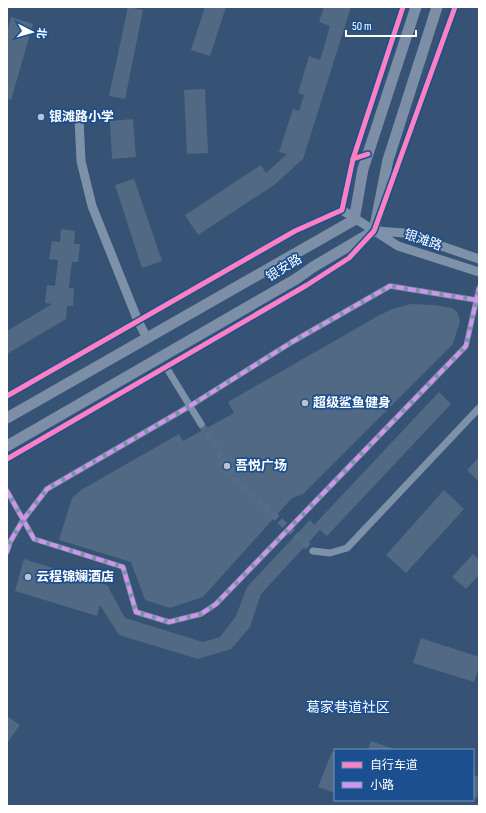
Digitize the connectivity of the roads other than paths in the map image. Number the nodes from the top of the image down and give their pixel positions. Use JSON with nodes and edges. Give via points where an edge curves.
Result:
{"nodes":[{"id":1,"x":416,"y":7,"type":"edge"},
{"id":2,"x":437,"y":7,"type":"edge"},
{"id":3,"x":80,"y":119,"type":"dead end"},
{"id":4,"x":368,"y":154,"type":"junction"},
{"id":5,"x":342,"y":210,"type":"junction"},
{"id":6,"x":354,"y":220,"type":"junction"},
{"id":7,"x":374,"y":231,"type":"junction"},
{"id":8,"x":479,"y":259,"type":"edge"},
{"id":9,"x":479,"y":272,"type":"edge"},
{"id":10,"x":479,"y":288,"type":"edge"},
{"id":11,"x":476,"y":300,"type":"junction"},
{"id":12,"x":138,"y":321,"type":"junction"},
{"id":13,"x":147,"y":338,"type":"junction"},
{"id":14,"x":166,"y":367,"type":"junction"},
{"id":15,"x":7,"y":396,"type":"edge"},
{"id":16,"x":190,"y":406,"type":"junction"},
{"id":17,"x":479,"y":408,"type":"edge"},
{"id":18,"x":7,"y":418,"type":"edge"},
{"id":19,"x":201,"y":424,"type":"tunnel mouth"},
{"id":20,"x":7,"y":446,"type":"edge"},
{"id":21,"x":7,"y":459,"type":"edge"},
{"id":22,"x":7,"y":491,"type":"edge"},
{"id":23,"x":23,"y":520,"type":"junction"},
{"id":24,"x":313,"y":551,"type":"tunnel mouth"},
{"id":25,"x":7,"y":552,"type":"edge"}],
"edges":[{"from":1,"to":4,"type":"main road"},
{"from":2,"to":7,"type":"main road","via":[[388,160]]},
{"from":3,"to":12,"type":"street","via":[[82,161],[92,206]]},
{"from":4,"to":5,"type":"street","via":[[353,159]]},
{"from":4,"to":6,"type":"main road"},
{"from":5,"to":6,"type":"street"},
{"from":5,"to":12,"type":"street","via":[[295,231]]},
{"from":6,"to":7,"type":"street"},
{"from":6,"to":13,"type":"main road","name":"银安路"},
{"from":7,"to":8,"type":"street","name":"银滩路","via":[[404,233]]},
{"from":7,"to":9,"type":"street","name":"银滩路","via":[[398,246]]},
{"from":7,"to":14,"type":"street","via":[[349,258],[307,286]]},
{"from":7,"to":20,"type":"main road","name":"银安路"},
{"from":10,"to":11,"type":"street"},
{"from":11,"to":16,"type":"street","via":[[390,286],[292,342]]},
{"from":11,"to":23,"type":"street","via":[[466,346],[216,604],[201,614],[168,622],[136,612],[123,567],[34,539]]},
{"from":12,"to":13,"type":"street"},
{"from":12,"to":15,"type":"street"},
{"from":13,"to":18,"type":"main road","name":"银安路"},
{"from":14,"to":16,"type":"street"},
{"from":14,"to":21,"type":"street"},
{"from":16,"to":19,"type":"street"},
{"from":16,"to":23,"type":"street","via":[[47,489]]},
{"from":17,"to":24,"type":"street","via":[[347,548],[330,553]]},
{"from":22,"to":23,"type":"street"},
{"from":23,"to":25,"type":"street"}]}
